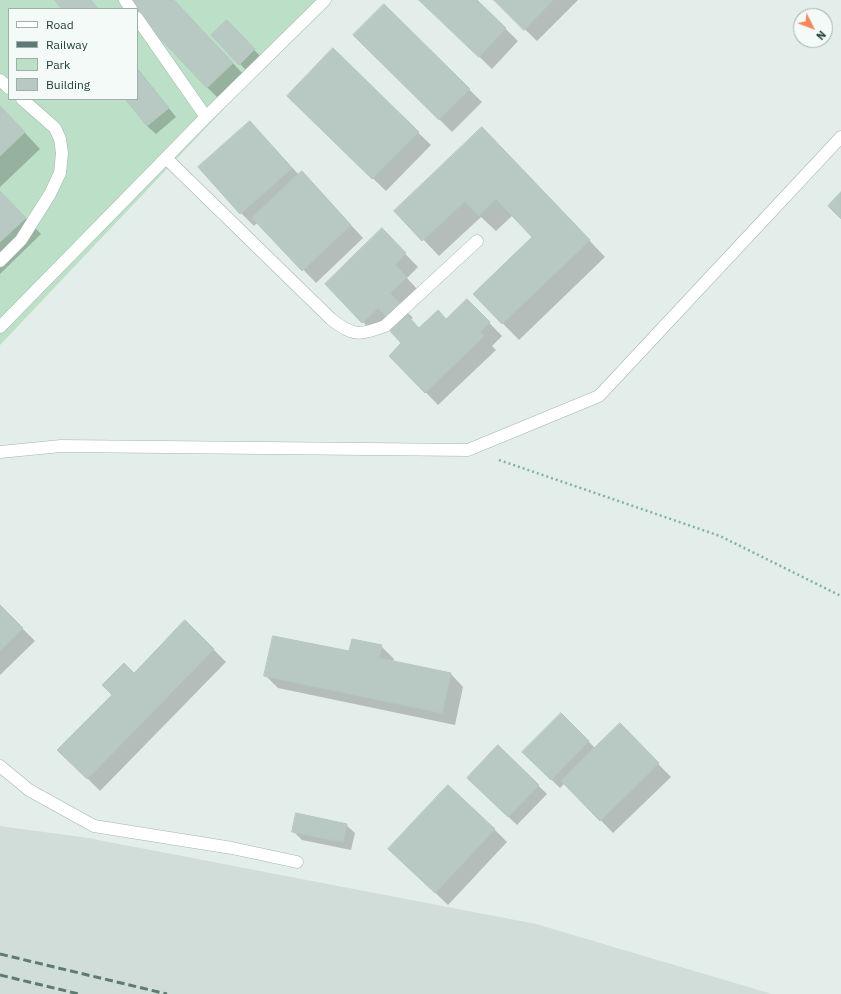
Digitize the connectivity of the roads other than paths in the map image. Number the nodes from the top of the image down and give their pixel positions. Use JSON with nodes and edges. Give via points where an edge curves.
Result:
{"nodes":[{"id":1,"x":325,"y":0,"type":"edge"},
{"id":2,"x":138,"y":19,"type":"edge"},
{"id":3,"x":0,"y":80,"type":"edge"},
{"id":4,"x":8,"y":87,"type":"edge"},
{"id":5,"x":23,"y":100,"type":"edge"},
{"id":6,"x":206,"y":117,"type":"junction"},
{"id":7,"x":841,"y":137,"type":"edge"},
{"id":8,"x":166,"y":158,"type":"junction"},
{"id":9,"x":477,"y":241,"type":"dead end"},
{"id":10,"x":0,"y":261,"type":"edge"},
{"id":11,"x":0,"y":327,"type":"edge"},
{"id":12,"x":0,"y":452,"type":"edge"},
{"id":13,"x":0,"y":766,"type":"edge"},
{"id":14,"x":298,"y":862,"type":"dead end"}],
"edges":[{"from":1,"to":6,"type":"street"},
{"from":2,"to":6,"type":"street"},
{"from":3,"to":4,"type":"street"},
{"from":5,"to":10,"type":"street","via":[[54,128],[60,139],[60,173],[21,240]]},
{"from":6,"to":8,"type":"street"},
{"from":7,"to":12,"type":"street","via":[[600,396],[468,450],[60,446]]},
{"from":8,"to":9,"type":"street","via":[[331,319],[343,328],[358,333],[385,326]]},
{"from":8,"to":11,"type":"street"},
{"from":13,"to":14,"type":"street","via":[[29,790],[94,826],[232,848]]}]}
